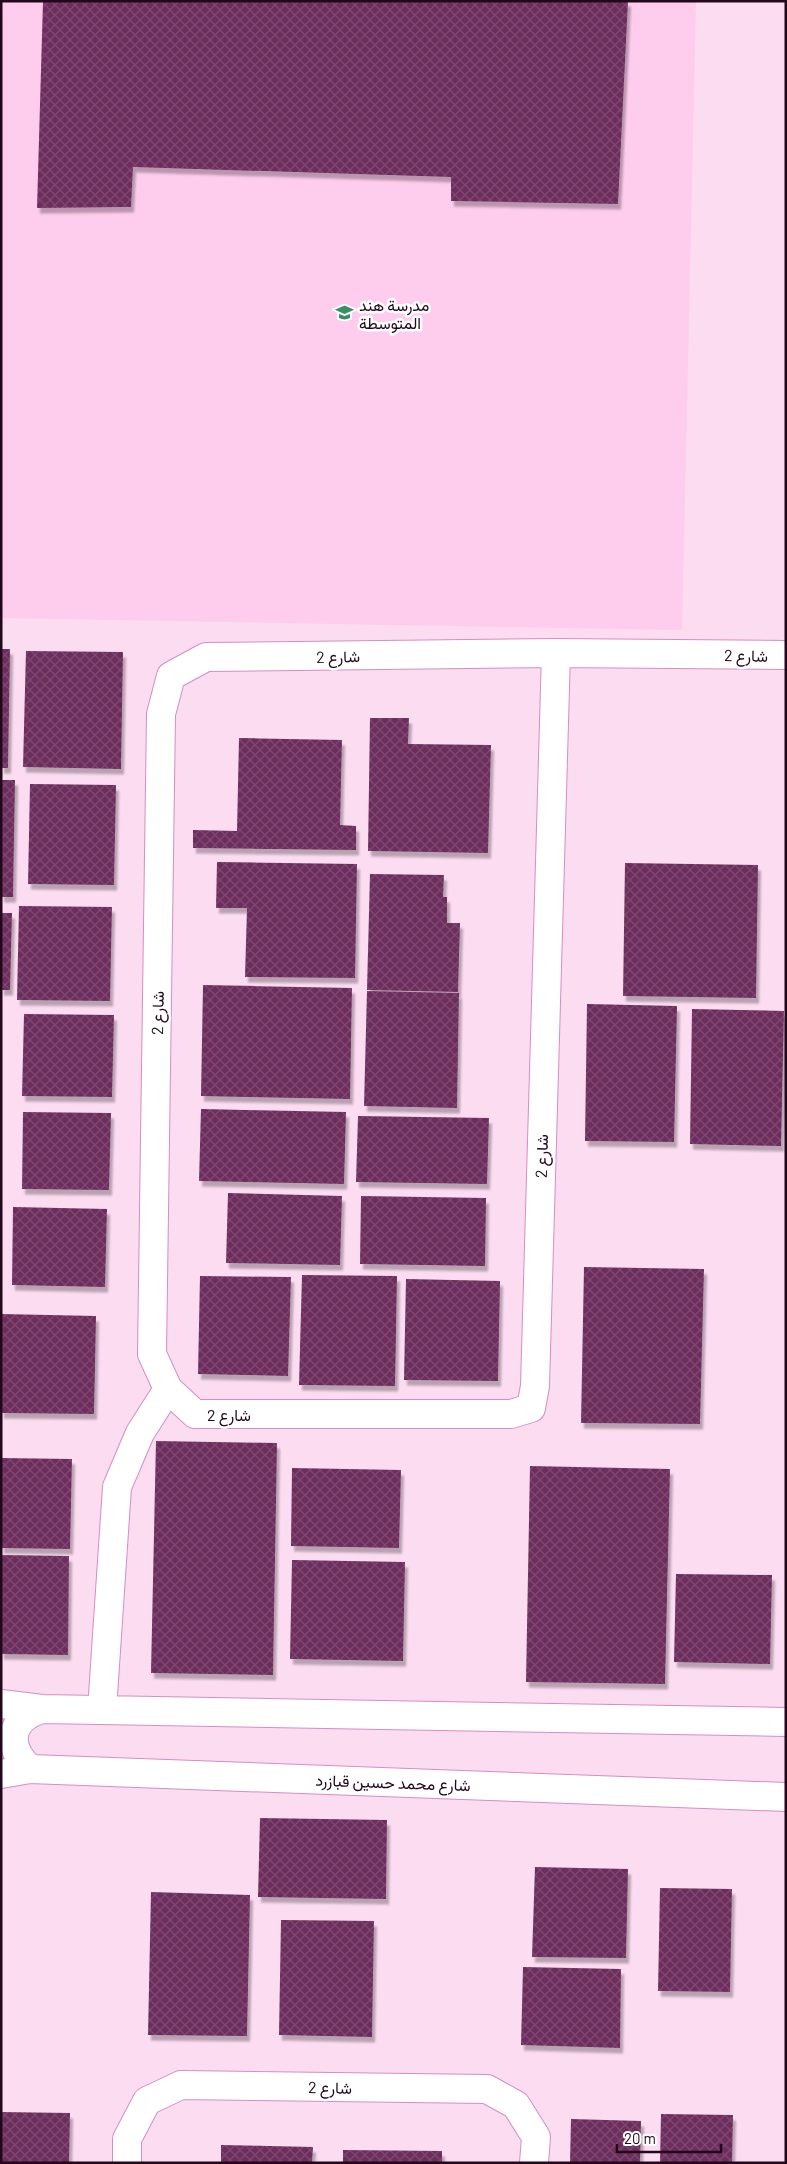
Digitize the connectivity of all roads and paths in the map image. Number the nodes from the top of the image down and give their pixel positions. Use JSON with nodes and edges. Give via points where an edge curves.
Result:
{"nodes":[{"id":1,"x":556,"y":653,"type":"junction"},
{"id":2,"x":786,"y":655,"type":"edge"},
{"id":3,"x":168,"y":1389,"type":"junction"},
{"id":4,"x":1,"y":1704,"type":"edge"},
{"id":5,"x":42,"y":1709,"type":"junction"},
{"id":6,"x":102,"y":1710,"type":"junction"},
{"id":7,"x":783,"y":1719,"type":"edge"},
{"id":8,"x":30,"y":1769,"type":"junction"},
{"id":9,"x":1,"y":1774,"type":"edge"},
{"id":10,"x":786,"y":1797,"type":"edge"},
{"id":11,"x":127,"y":2163,"type":"edge"},
{"id":12,"x":534,"y":2163,"type":"edge"}],
"edges":[{"from":1,"to":2,"type":"street","name":"شارع 2"},
{"from":1,"to":3,"type":"street","name":"شارع 2","via":[[206,657],[171,676],[160,714],[152,1354]]},
{"from":1,"to":3,"type":"street","name":"شارع 2","via":[[535,1386],[531,1408],[511,1414],[194,1414]]},
{"from":3,"to":6,"type":"street","via":[[140,1433],[117,1487]]},
{"from":4,"to":5,"type":"street"},
{"from":5,"to":6,"type":"street"},
{"from":5,"to":8,"type":"street","via":[[30,1713],[14,1734],[14,1748]]},
{"from":6,"to":7,"type":"street"},
{"from":8,"to":9,"type":"street","name":"شارع محمد حسين قبازرد"},
{"from":8,"to":10,"type":"street","name":"شارع محمد حسين قبازرد"},
{"from":11,"to":12,"type":"street","name":"شارع 2","via":[[127,2139],[147,2101],[181,2085],[487,2089],[516,2105],[536,2136]]}]}
